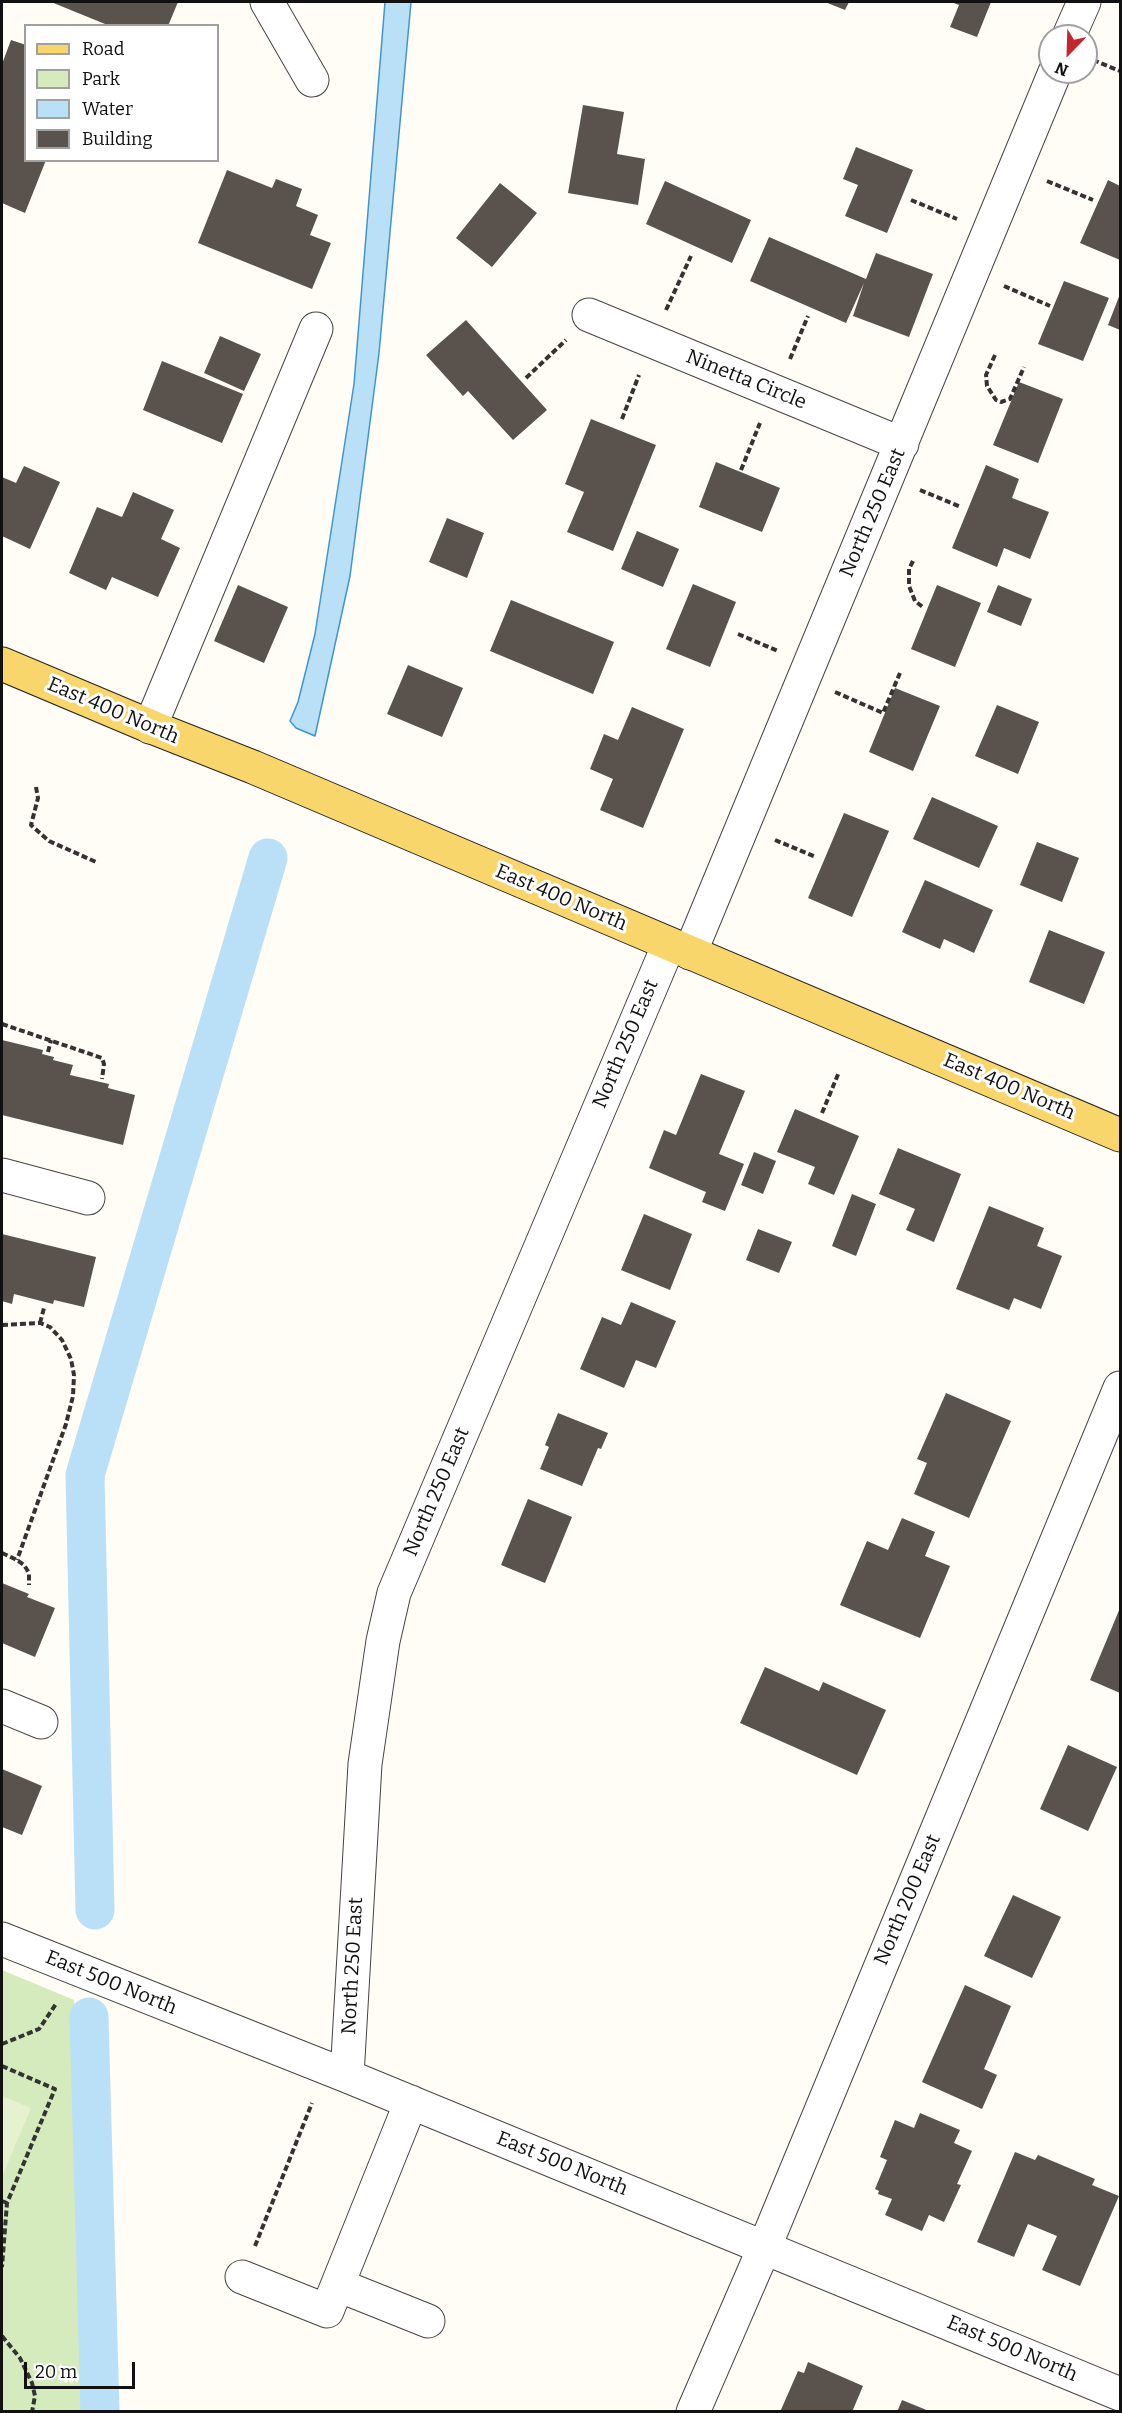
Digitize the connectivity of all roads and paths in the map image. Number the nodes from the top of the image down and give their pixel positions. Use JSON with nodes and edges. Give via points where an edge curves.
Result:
{"nodes":[{"id":1,"x":267,"y":2,"type":"edge"},
{"id":2,"x":1084,"y":2,"type":"edge"},
{"id":3,"x":1075,"y":24,"type":"edge"},
{"id":4,"x":1098,"y":62,"type":"edge"},
{"id":5,"x":1120,"y":71,"type":"edge"},
{"id":6,"x":312,"y":80,"type":"dead end"},
{"id":7,"x":1050,"y":84,"type":"edge"},
{"id":8,"x":1016,"y":168,"type":"junction"},
{"id":9,"x":911,"y":200,"type":"dead end"},
{"id":10,"x":1094,"y":200,"type":"dead end"},
{"id":11,"x":989,"y":233,"type":"junction"},
{"id":12,"x":691,"y":256,"type":"dead end"},
{"id":13,"x":972,"y":273,"type":"junction"},
{"id":14,"x":1050,"y":306,"type":"dead end"},
{"id":15,"x":589,"y":315,"type":"joint"},
{"id":16,"x":808,"y":316,"type":"dead end"},
{"id":17,"x":316,"y":329,"type":"dead end"},
{"id":18,"x":652,"y":341,"type":"junction"},
{"id":19,"x":995,"y":355,"type":"dead end"},
{"id":20,"x":1024,"y":367,"type":"dead end"},
{"id":21,"x":526,"y":378,"type":"dead end"},
{"id":22,"x":775,"y":392,"type":"junction"},
{"id":23,"x":622,"y":419,"type":"dead end"},
{"id":24,"x":902,"y":444,"type":"junction"},
{"id":25,"x":741,"y":470,"type":"dead end"},
{"id":26,"x":889,"y":477,"type":"junction"},
{"id":27,"x":961,"y":507,"type":"dead end"},
{"id":28,"x":913,"y":561,"type":"dead end"},
{"id":29,"x":924,"y":608,"type":"dead end"},
{"id":30,"x":738,"y":634,"type":"dead end"},
{"id":31,"x":2,"y":664,"type":"edge"},
{"id":32,"x":807,"y":672,"type":"junction"},
{"id":33,"x":900,"y":673,"type":"dead end"},
{"id":34,"x":150,"y":727,"type":"junction"},
{"id":35,"x":36,"y":787,"type":"dead end"},
{"id":36,"x":743,"y":826,"type":"junction"},
{"id":37,"x":816,"y":857,"type":"dead end"},
{"id":38,"x":96,"y":862,"type":"dead end"},
{"id":39,"x":679,"y":948,"type":"junction"},
{"id":40,"x":2,"y":1024,"type":"edge"},
{"id":41,"x":51,"y":1040,"type":"junction"},
{"id":42,"x":48,"y":1052,"type":"dead end"},
{"id":43,"x":839,"y":1072,"type":"dead end"},
{"id":44,"x":102,"y":1079,"type":"dead end"},
{"id":45,"x":822,"y":1113,"type":"dead end"},
{"id":46,"x":1120,"y":1135,"type":"edge"},
{"id":47,"x":2,"y":1175,"type":"edge"},
{"id":48,"x":88,"y":1198,"type":"dead end"},
{"id":49,"x":44,"y":1308,"type":"dead end"},
{"id":50,"x":40,"y":1323,"type":"junction"},
{"id":51,"x":2,"y":1325,"type":"edge"},
{"id":52,"x":1120,"y":1388,"type":"edge"},
{"id":53,"x":2,"y":1553,"type":"edge"},
{"id":54,"x":17,"y":1560,"type":"junction"},
{"id":55,"x":29,"y":1585,"type":"dead end"},
{"id":56,"x":2,"y":1706,"type":"edge"},
{"id":57,"x":41,"y":1722,"type":"dead end"},
{"id":58,"x":2,"y":1940,"type":"edge"},
{"id":59,"x":56,"y":2004,"type":"dead end"},
{"id":60,"x":2,"y":2044,"type":"edge"},
{"id":61,"x":2,"y":2066,"type":"edge"},
{"id":62,"x":347,"y":2076,"type":"junction"},
{"id":63,"x":411,"y":2102,"type":"junction"},
{"id":64,"x":312,"y":2103,"type":"dead end"},
{"id":65,"x":2,"y":2201,"type":"edge"},
{"id":66,"x":7,"y":2203,"type":"junction"},
{"id":67,"x":765,"y":2246,"type":"junction"},
{"id":68,"x":2,"y":2267,"type":"edge"},
{"id":69,"x":242,"y":2277,"type":"joint"},
{"id":70,"x":338,"y":2286,"type":"junction"},
{"id":71,"x":428,"y":2321,"type":"dead end"},
{"id":72,"x":2,"y":2336,"type":"edge"},
{"id":73,"x":1120,"y":2394,"type":"edge"},
{"id":74,"x":32,"y":2412,"type":"edge"},
{"id":75,"x":693,"y":2412,"type":"edge"}],
"edges":[{"from":1,"to":6,"type":"street"},
{"from":2,"to":3,"type":"street"},
{"from":4,"to":5,"type":"path"},
{"from":7,"to":8,"type":"street","name":"North 250 East"},
{"from":8,"to":10,"type":"path"},
{"from":8,"to":11,"type":"street","name":"North 250 East"},
{"from":9,"to":11,"type":"path"},
{"from":11,"to":13,"type":"street","name":"North 250 East"},
{"from":12,"to":18,"type":"path"},
{"from":13,"to":14,"type":"path"},
{"from":13,"to":24,"type":"street","name":"North 250 East"},
{"from":15,"to":18,"type":"street","name":"Ninetta Circle"},
{"from":15,"to":21,"type":"path"},
{"from":16,"to":22,"type":"path"},
{"from":17,"to":34,"type":"street"},
{"from":18,"to":22,"type":"street","name":"Ninetta Circle"},
{"from":18,"to":23,"type":"path"},
{"from":19,"to":20,"type":"path","via":[[987,386],[996,400],[1010,399]]},
{"from":22,"to":24,"type":"street","name":"Ninetta Circle"},
{"from":22,"to":25,"type":"path"},
{"from":24,"to":26,"type":"street","name":"North 250 East"},
{"from":26,"to":27,"type":"path"},
{"from":26,"to":32,"type":"street","name":"North 250 East"},
{"from":28,"to":29,"type":"path","via":[[909,586],[915,601]]},
{"from":30,"to":32,"type":"path"},
{"from":31,"to":34,"type":"main road","name":"East 400 North"},
{"from":32,"to":33,"type":"path","via":[[883,713]]},
{"from":32,"to":36,"type":"street","name":"North 250 East"},
{"from":34,"to":39,"type":"main road","name":"East 400 North"},
{"from":35,"to":38,"type":"path","via":[[38,798],[31,825],[49,841]]},
{"from":36,"to":37,"type":"path"},
{"from":36,"to":39,"type":"street","name":"North 250 East"},
{"from":39,"to":46,"type":"main road","name":"East 400 North"},
{"from":39,"to":62,"type":"street","name":"North 250 East","via":[[394,1593],[382,1641],[365,1764]]},
{"from":40,"to":41,"type":"path"},
{"from":41,"to":42,"type":"path"},
{"from":41,"to":44,"type":"path","via":[[102,1058]]},
{"from":43,"to":45,"type":"path"},
{"from":47,"to":48,"type":"street"},
{"from":49,"to":50,"type":"path"},
{"from":50,"to":51,"type":"path"},
{"from":50,"to":54,"type":"path","via":[[62,1340],[71,1359],[73,1396]]},
{"from":52,"to":67,"type":"street","name":"North 200 East"},
{"from":53,"to":54,"type":"path"},
{"from":54,"to":55,"type":"path","via":[[29,1572]]},
{"from":56,"to":57,"type":"street"},
{"from":58,"to":62,"type":"street","name":"East 500 North"},
{"from":59,"to":60,"type":"path","via":[[39,2029]]},
{"from":61,"to":66,"type":"path","via":[[55,2089]]},
{"from":62,"to":63,"type":"street","name":"East 500 North"},
{"from":63,"to":67,"type":"street","name":"East 500 North"},
{"from":63,"to":70,"type":"street"},
{"from":64,"to":69,"type":"path"},
{"from":65,"to":66,"type":"path"},
{"from":66,"to":68,"type":"path"},
{"from":67,"to":73,"type":"street","name":"East 500 North"},
{"from":67,"to":75,"type":"street","name":"North 200 East"},
{"from":69,"to":70,"type":"street","via":[[327,2311]]},
{"from":70,"to":71,"type":"street"},
{"from":72,"to":74,"type":"path","via":[[20,2358],[32,2383]]}]}
